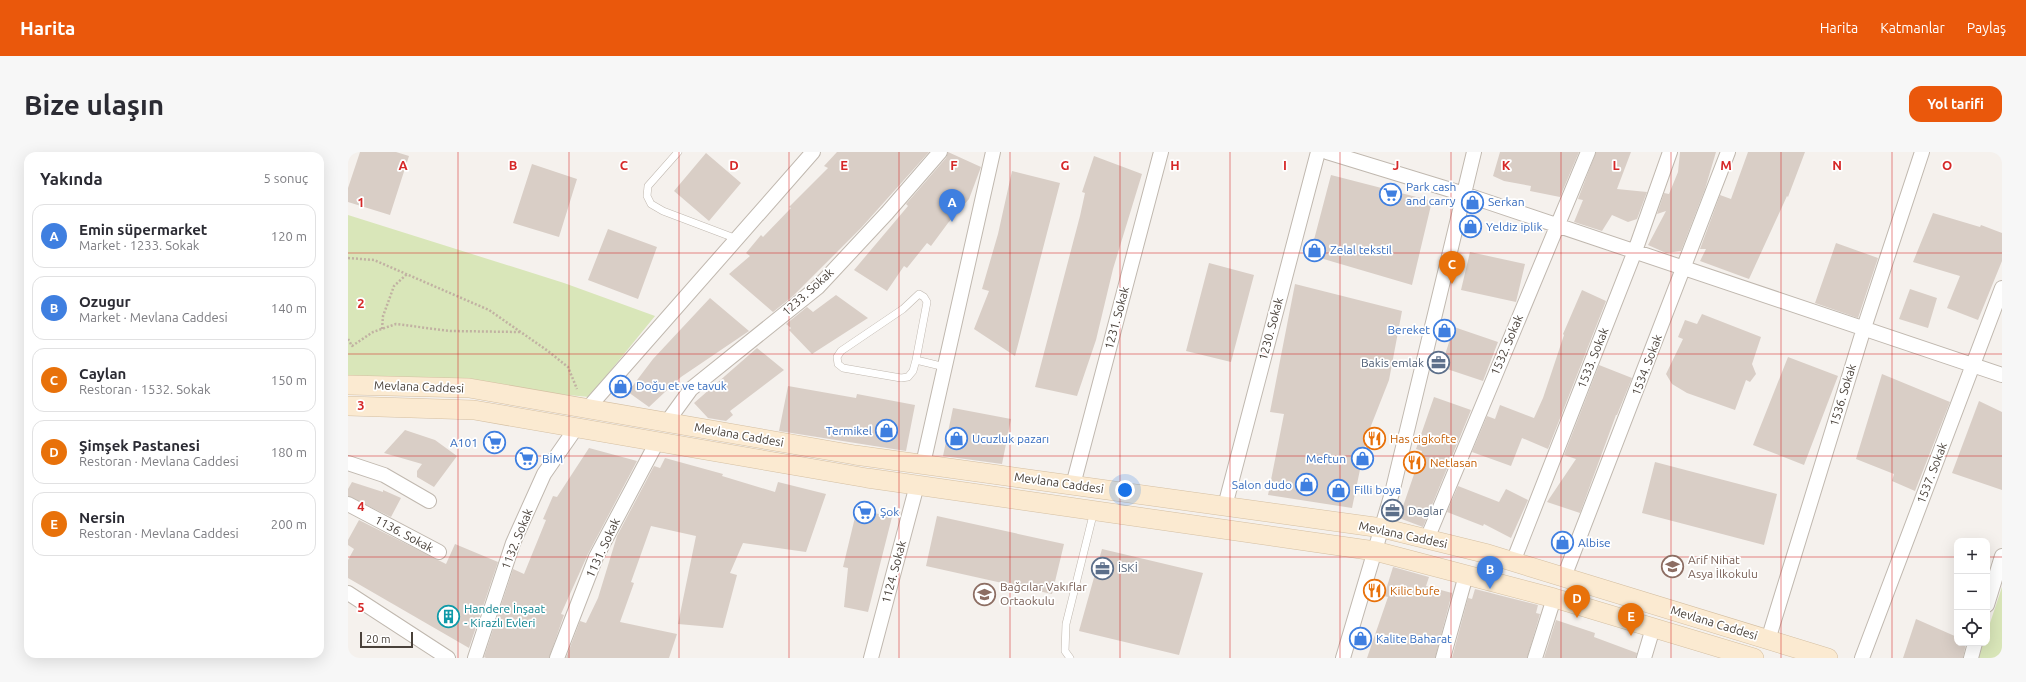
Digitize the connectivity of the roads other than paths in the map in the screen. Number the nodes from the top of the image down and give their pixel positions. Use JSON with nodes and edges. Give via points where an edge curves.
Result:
{"nodes":[{"id":1,"x":678,"y":152,"type":"edge"},
{"id":2,"x":813,"y":152,"type":"edge"},
{"id":3,"x":940,"y":152,"type":"edge"},
{"id":4,"x":993,"y":152,"type":"edge"},
{"id":5,"x":1160,"y":152,"type":"edge"},
{"id":6,"x":1318,"y":152,"type":"edge"},
{"id":7,"x":1327,"y":152,"type":"edge"},
{"id":8,"x":1474,"y":152,"type":"edge"},
{"id":9,"x":1588,"y":152,"type":"edge"},
{"id":10,"x":1670,"y":152,"type":"edge"},
{"id":11,"x":1728,"y":152,"type":"edge"},
{"id":12,"x":1922,"y":152,"type":"edge"},
{"id":13,"x":1464,"y":194,"type":"junction"},
{"id":14,"x":1558,"y":225,"type":"junction"},
{"id":15,"x":736,"y":239,"type":"junction"},
{"id":16,"x":1635,"y":251,"type":"junction"},
{"id":17,"x":1685,"y":268,"type":"junction"},
{"id":18,"x":2002,"y":288,"type":"edge"},
{"id":19,"x":1864,"y":328,"type":"junction"},
{"id":20,"x":916,"y":360,"type":"junction"},
{"id":21,"x":1972,"y":365,"type":"junction"},
{"id":22,"x":945,"y":368,"type":"junction"},
{"id":23,"x":2002,"y":375,"type":"edge"},
{"id":24,"x":348,"y":385,"type":"edge"},
{"id":25,"x":348,"y":406,"type":"edge"},
{"id":26,"x":588,"y":408,"type":"junction"},
{"id":27,"x":667,"y":422,"type":"junction"},
{"id":28,"x":576,"y":428,"type":"junction"},
{"id":29,"x":657,"y":442,"type":"junction"},
{"id":30,"x":348,"y":463,"type":"edge"},
{"id":31,"x":923,"y":464,"type":"junction"},
{"id":32,"x":1073,"y":485,"type":"junction"},
{"id":33,"x":917,"y":486,"type":"junction"},
{"id":34,"x":429,"y":501,"type":"dead end"},
{"id":35,"x":348,"y":504,"type":"edge"},
{"id":36,"x":1224,"y":506,"type":"junction"},
{"id":37,"x":1094,"y":511,"type":"junction"},
{"id":38,"x":1382,"y":528,"type":"junction"},
{"id":39,"x":1427,"y":539,"type":"junction"},
{"id":40,"x":1375,"y":551,"type":"junction"},
{"id":41,"x":439,"y":552,"type":"dead end"},
{"id":42,"x":2002,"y":556,"type":"edge"},
{"id":43,"x":1513,"y":562,"type":"junction"},
{"id":44,"x":1466,"y":575,"type":"junction"},
{"id":45,"x":1564,"y":578,"type":"junction"},
{"id":46,"x":348,"y":593,"type":"edge"},
{"id":47,"x":1990,"y":595,"type":"edge"},
{"id":48,"x":1554,"y":598,"type":"junction"},
{"id":49,"x":1653,"y":628,"type":"junction"},
{"id":50,"x":1768,"y":640,"type":"junction"},
{"id":51,"x":1975,"y":646,"type":"edge"},
{"id":52,"x":448,"y":658,"type":"edge"},
{"id":53,"x":475,"y":658,"type":"edge"},
{"id":54,"x":557,"y":658,"type":"edge"},
{"id":55,"x":871,"y":658,"type":"edge"},
{"id":56,"x":1070,"y":658,"type":"edge"},
{"id":57,"x":1343,"y":658,"type":"edge"},
{"id":58,"x":1443,"y":658,"type":"edge"},
{"id":59,"x":1535,"y":658,"type":"edge"},
{"id":60,"x":1644,"y":658,"type":"edge"},
{"id":61,"x":1751,"y":658,"type":"edge"},
{"id":62,"x":1828,"y":658,"type":"edge"},
{"id":63,"x":1862,"y":658,"type":"edge"},
{"id":64,"x":1971,"y":658,"type":"edge"}],
"edges":[{"from":1,"to":15,"type":"lane","via":[[648,186],[647,196],[652,204],[663,211]]},
{"from":2,"to":15,"type":"street"},
{"from":3,"to":27,"type":"street","name":"1233. Sokak","via":[[818,287],[692,389]]},
{"from":4,"to":22,"type":"street"},
{"from":5,"to":32,"type":"street","name":"1231. Sokak"},
{"from":6,"to":36,"type":"street","name":"1230. Sokak"},
{"from":7,"to":13,"type":"street"},
{"from":8,"to":13,"type":"street"},
{"from":9,"to":14,"type":"street","name":"1532. Sokak"},
{"from":10,"to":16,"type":"street","name":"1533. Sokak"},
{"from":11,"to":17,"type":"street","name":"1534. Sokak"},
{"from":12,"to":19,"type":"street","name":"1536. Sokak"},
{"from":13,"to":14,"type":"street"},
{"from":13,"to":38,"type":"street"},
{"from":14,"to":16,"type":"street"},
{"from":14,"to":39,"type":"street","name":"1532. Sokak"},
{"from":15,"to":26,"type":"street"},
{"from":16,"to":17,"type":"street"},
{"from":16,"to":43,"type":"street","name":"1533. Sokak"},
{"from":17,"to":19,"type":"street"},
{"from":17,"to":45,"type":"street","name":"1534. Sokak"},
{"from":18,"to":21,"type":"street","name":"1537. Sokak"},
{"from":19,"to":21,"type":"street"},
{"from":19,"to":50,"type":"street","name":"1536. Sokak"},
{"from":20,"to":20,"type":"lane","via":[[927,302],[919,294],[903,309],[840,352],[837,357],[842,368],[901,378],[908,377]]},
{"from":20,"to":22,"type":"lane"},
{"from":21,"to":23,"type":"street"},
{"from":21,"to":63,"type":"street","name":"1537. Sokak"},
{"from":22,"to":31,"type":"street"},
{"from":24,"to":26,"type":"main road","name":"Mevlana Caddesi","via":[[468,388]]},
{"from":25,"to":28,"type":"main road","name":"Mevlana Caddesi","via":[[474,410]]},
{"from":26,"to":27,"type":"main road","name":"Mevlana Caddesi"},
{"from":27,"to":31,"type":"main road","name":"Mevlana Caddesi","via":[[855,455]]},
{"from":28,"to":29,"type":"main road","name":"Mevlana Caddesi"},
{"from":28,"to":53,"type":"street","name":"1132. Sokak","via":[[544,474],[514,543]]},
{"from":29,"to":33,"type":"main road","name":"Mevlana Caddesi"},
{"from":29,"to":54,"type":"street","name":"1131. Sokak","via":[[596,557]]},
{"from":30,"to":34,"type":"street","via":[[384,475]]},
{"from":31,"to":32,"type":"main road","name":"Mevlana Caddesi"},
{"from":32,"to":36,"type":"main road","name":"Mevlana Caddesi"},
{"from":33,"to":37,"type":"main road","name":"Mevlana Caddesi"},
{"from":33,"to":55,"type":"street","name":"1124. Sokak"},
{"from":35,"to":41,"type":"street","name":"1136. Sokak"},
{"from":36,"to":38,"type":"main road","name":"Mevlana Caddesi"},
{"from":37,"to":40,"type":"main road","name":"Mevlana Caddesi"},
{"from":37,"to":56,"type":"lane","via":[[1066,624],[1065,651]]},
{"from":38,"to":39,"type":"main road","name":"Mevlana Caddesi"},
{"from":38,"to":40,"type":"street"},
{"from":39,"to":43,"type":"main road","name":"Mevlana Caddesi"},
{"from":40,"to":44,"type":"main road","name":"Mevlana Caddesi"},
{"from":40,"to":57,"type":"street"},
{"from":42,"to":47,"type":"street"},
{"from":43,"to":45,"type":"main road","name":"Mevlana Caddesi"},
{"from":44,"to":48,"type":"main road","name":"Mevlana Caddesi"},
{"from":44,"to":58,"type":"street"},
{"from":45,"to":50,"type":"main road","name":"Mevlana Caddesi"},
{"from":46,"to":52,"type":"street"},
{"from":48,"to":49,"type":"main road","name":"Mevlana Caddesi"},
{"from":48,"to":59,"type":"street"},
{"from":49,"to":60,"type":"street"},
{"from":49,"to":61,"type":"main road","name":"Mevlana Caddesi"},
{"from":50,"to":62,"type":"main road","name":"Mevlana Caddesi"},
{"from":51,"to":64,"type":"street"}]}
